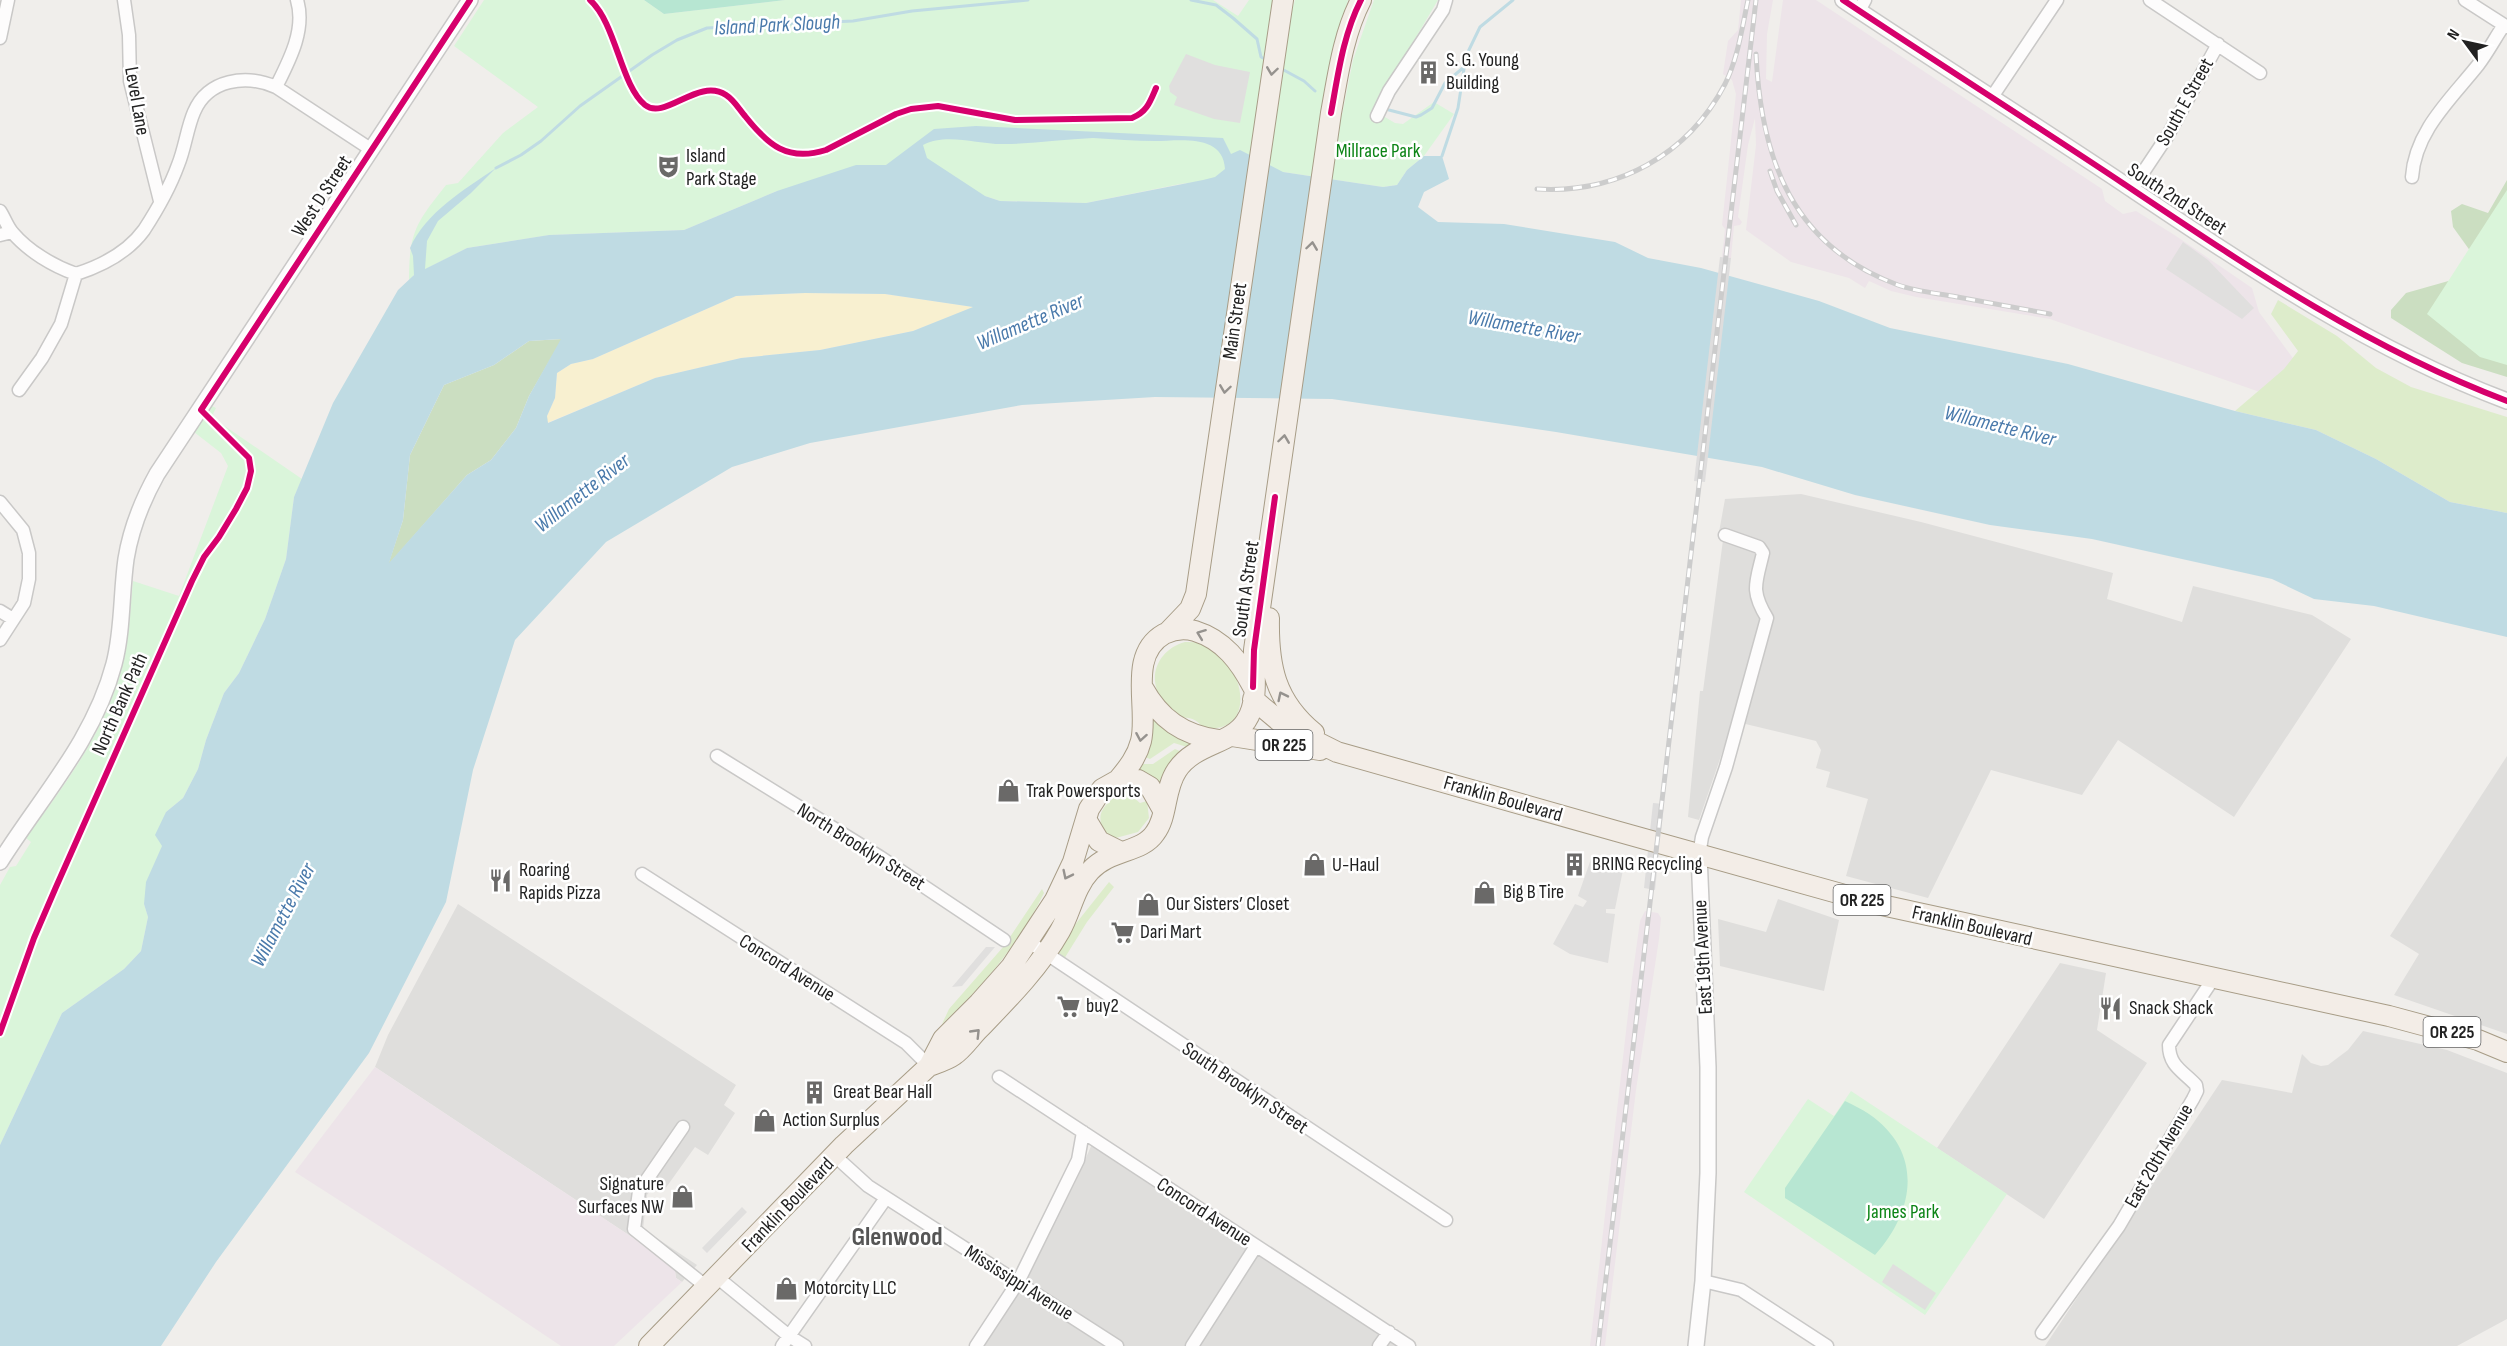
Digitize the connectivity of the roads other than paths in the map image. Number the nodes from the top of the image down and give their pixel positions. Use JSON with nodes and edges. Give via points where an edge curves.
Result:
{"nodes":[{"id":1,"x":8,"y":0,"type":"edge"},
{"id":2,"x":124,"y":0,"type":"edge"},
{"id":3,"x":297,"y":0,"type":"edge"},
{"id":4,"x":470,"y":0,"type":"edge"},
{"id":5,"x":1353,"y":0,"type":"edge"},
{"id":6,"x":1361,"y":0,"type":"edge"},
{"id":7,"x":1446,"y":0,"type":"edge"},
{"id":8,"x":1843,"y":0,"type":"edge"},
{"id":9,"x":2057,"y":0,"type":"edge"},
{"id":10,"x":2150,"y":0,"type":"edge"},
{"id":11,"x":2465,"y":0,"type":"edge"},
{"id":12,"x":1862,"y":5,"type":"edge"},
{"id":13,"x":1282,"y":7,"type":"edge"},
{"id":14,"x":2505,"y":26,"type":"edge"},
{"id":15,"x":0,"y":38,"type":"edge"},
{"id":16,"x":2218,"y":44,"type":"junction"},
{"id":17,"x":1341,"y":58,"type":"junction"},
{"id":18,"x":2260,"y":73,"type":"dead end"},
{"id":19,"x":276,"y":87,"type":"junction"},
{"id":20,"x":1992,"y":97,"type":"junction"},
{"id":21,"x":1377,"y":116,"type":"dead end"},
{"id":22,"x":372,"y":150,"type":"junction"},
{"id":23,"x":2412,"y":177,"type":"dead end"},
{"id":24,"x":2132,"y":189,"type":"junction"},
{"id":25,"x":160,"y":201,"type":"junction"},
{"id":26,"x":0,"y":211,"type":"edge"},
{"id":27,"x":6,"y":233,"type":"edge"},
{"id":28,"x":76,"y":274,"type":"junction"},
{"id":29,"x":19,"y":390,"type":"dead end"},
{"id":30,"x":2507,"y":401,"type":"edge"},
{"id":31,"x":0,"y":502,"type":"edge"},
{"id":32,"x":1725,"y":535,"type":"dead end"},
{"id":33,"x":1269,"y":554,"type":"junction"},
{"id":34,"x":0,"y":611,"type":"edge"},
{"id":35,"x":13,"y":619,"type":"junction"},
{"id":36,"x":1168,"y":632,"type":"junction"},
{"id":37,"x":0,"y":640,"type":"edge"},
{"id":38,"x":1143,"y":687,"type":"junction"},
{"id":39,"x":1253,"y":693,"type":"junction"},
{"id":40,"x":1225,"y":738,"type":"junction"},
{"id":41,"x":1338,"y":752,"type":"junction"},
{"id":42,"x":717,"y":756,"type":"dead end"},
{"id":43,"x":1118,"y":780,"type":"junction"},
{"id":44,"x":1163,"y":810,"type":"junction"},
{"id":45,"x":1087,"y":820,"type":"junction"},
{"id":46,"x":1119,"y":851,"type":"junction"},
{"id":47,"x":2,"y":854,"type":"edge"},
{"id":48,"x":1700,"y":855,"type":"junction"},
{"id":49,"x":642,"y":874,"type":"dead end"},
{"id":50,"x":1004,"y":940,"type":"dead end"},
{"id":51,"x":1029,"y":942,"type":"junction"},
{"id":52,"x":1045,"y":954,"type":"junction"},
{"id":53,"x":2212,"y":978,"type":"junction"},
{"id":54,"x":2507,"y":1052,"type":"edge"},
{"id":55,"x":929,"y":1066,"type":"junction"},
{"id":56,"x":999,"y":1077,"type":"dead end"},
{"id":57,"x":683,"y":1127,"type":"dead end"},
{"id":58,"x":1083,"y":1132,"type":"junction"},
{"id":59,"x":835,"y":1156,"type":"junction"},
{"id":60,"x":886,"y":1198,"type":"junction"},
{"id":61,"x":1446,"y":1220,"type":"dead end"},
{"id":62,"x":1256,"y":1246,"type":"junction"},
{"id":63,"x":1703,"y":1281,"type":"junction"},
{"id":64,"x":1018,"y":1282,"type":"junction"},
{"id":65,"x":713,"y":1283,"type":"junction"},
{"id":66,"x":1389,"y":1332,"type":"junction"},
{"id":67,"x":2042,"y":1333,"type":"dead end"},
{"id":68,"x":786,"y":1341,"type":"edge"},
{"id":69,"x":649,"y":1346,"type":"edge"},
{"id":70,"x":805,"y":1346,"type":"edge"},
{"id":71,"x":976,"y":1346,"type":"edge"},
{"id":72,"x":1117,"y":1346,"type":"edge"},
{"id":73,"x":1192,"y":1346,"type":"edge"},
{"id":74,"x":1379,"y":1346,"type":"edge"},
{"id":75,"x":1409,"y":1346,"type":"edge"},
{"id":76,"x":1696,"y":1346,"type":"edge"},
{"id":77,"x":1827,"y":1346,"type":"edge"}],
"edges":[{"from":1,"to":15,"type":"street"},
{"from":2,"to":25,"type":"street","name":"Level Lane","via":[[130,81]]},
{"from":3,"to":19,"type":"street","via":[[299,33]]},
{"from":4,"to":22,"type":"street","name":"West D Street"},
{"from":5,"to":17,"type":"main road"},
{"from":6,"to":17,"type":"main road","name":"South A Street"},
{"from":7,"to":21,"type":"street"},
{"from":8,"to":12,"type":"street","name":"South 2nd Street"},
{"from":9,"to":20,"type":"street"},
{"from":10,"to":16,"type":"street"},
{"from":11,"to":14,"type":"street"},
{"from":12,"to":20,"type":"street","name":"South 2nd Street"},
{"from":13,"to":36,"type":"main road","name":"Main Street","one_way":true,"via":[[1196,594],[1191,607]]},
{"from":14,"to":23,"type":"street","via":[[2423,137],[2413,160]]},
{"from":16,"to":18,"type":"street"},
{"from":16,"to":24,"type":"street","name":"South E Street","via":[[2168,135]]},
{"from":33,"to":17,"type":"main road","name":"South A Street","one_way":true},
{"from":19,"to":22,"type":"street"},
{"from":19,"to":25,"type":"street","via":[[242,79],[225,83],[207,94],[194,111],[185,148]]},
{"from":20,"to":24,"type":"street","name":"South 2nd Street"},
{"from":22,"to":47,"type":"street","name":"West D Street","via":[[143,499],[126,560],[121,624],[104,695],[69,762]]},
{"from":24,"to":30,"type":"street","name":"South 2nd Street","via":[[2340,323],[2433,371]]},
{"from":25,"to":28,"type":"street","via":[[143,231],[128,247]]},
{"from":26,"to":27,"type":"street"},
{"from":27,"to":28,"type":"street","via":[[57,268]]},
{"from":28,"to":29,"type":"street","via":[[61,324]]},
{"from":31,"to":35,"type":"street","via":[[23,530],[29,553],[28,587],[24,603]]},
{"from":32,"to":48,"type":"street","name":"East 19th Avenue","via":[[1759,547],[1763,553],[1755,587],[1757,601],[1767,618]]},
{"from":33,"to":39,"type":"main road","name":"South A Street","via":[[1254,650]]},
{"from":41,"to":33,"type":"main road","number":"OR 225","one_way":true,"via":[[1292,712],[1277,685],[1269,638]]},
{"from":34,"to":35,"type":"street"},
{"from":35,"to":37,"type":"street"},
{"from":36,"to":38,"type":"main road","name":"Franklin Boulevard","via":[[1146,653]]},
{"from":39,"to":36,"type":"main road","name":"Franklin Boulevard","one_way":true,"via":[[1234,656],[1214,640],[1190,630]]},
{"from":38,"to":40,"type":"main road","name":"Franklin Boulevard","via":[[1174,726],[1195,736]]},
{"from":38,"to":43,"type":"main road","name":"Franklin Boulevard","one_way":true,"via":[[1141,741],[1132,763]]},
{"from":39,"to":40,"type":"main road","name":"Franklin Boulevard","via":[[1250,715]]},
{"from":39,"to":41,"type":"main road","name":"Franklin Boulevard","number":"OR 225","via":[[1285,726]]},
{"from":40,"to":41,"type":"main road","name":"Franklin Boulevard","number":"OR 225"},
{"from":40,"to":44,"type":"main road","name":"Franklin Boulevard","via":[[1198,749],[1178,769]]},
{"from":41,"to":48,"type":"main road","name":"Franklin Boulevard","number":"OR 225"},
{"from":42,"to":50,"type":"street","name":"North Brooklyn Street"},
{"from":43,"to":44,"type":"main road","via":[[1132,778],[1144,783]]},
{"from":43,"to":45,"type":"main road","name":"Franklin Boulevard","via":[[1095,797]]},
{"from":44,"to":46,"type":"main road","name":"Franklin Boulevard","via":[[1159,828],[1151,839]]},
{"from":45,"to":46,"type":"main road","via":[[1099,841]]},
{"from":45,"to":51,"type":"main road","name":"Franklin Boulevard","one_way":true,"via":[[1069,871]]},
{"from":46,"to":52,"type":"main road","name":"Franklin Boulevard","via":[[1101,860],[1085,876]]},
{"from":48,"to":53,"type":"main road","name":"Franklin Boulevard","number":"OR 225","via":[[1877,904]]},
{"from":48,"to":63,"type":"street","name":"East 19th Avenue","via":[[1708,1067]]},
{"from":49,"to":55,"type":"street","name":"Concord Avenue","via":[[906,1043]]},
{"from":51,"to":52,"type":"street","name":"South Brooklyn Street"},
{"from":51,"to":55,"type":"main road","name":"Franklin Boulevard","via":[[995,986],[943,1039]]},
{"from":55,"to":52,"type":"main road","name":"Franklin Boulevard","one_way":true,"via":[[954,1055]]},
{"from":52,"to":61,"type":"street","name":"South Brooklyn Street"},
{"from":53,"to":54,"type":"main road","name":"Franklin Boulevard","number":"OR 225","via":[[2430,1026]]},
{"from":53,"to":67,"type":"street","name":"East 20th Avenue","via":[[2169,1045],[2171,1061],[2196,1085],[2197,1091],[2119,1226]]},
{"from":55,"to":59,"type":"main road","name":"Franklin Boulevard"},
{"from":56,"to":58,"type":"street","name":"Concord Avenue"},
{"from":57,"to":65,"type":"street","via":[[639,1191],[634,1229]]},
{"from":58,"to":62,"type":"street","name":"Concord Avenue"},
{"from":58,"to":64,"type":"street","via":[[1078,1160]]},
{"from":59,"to":60,"type":"street","name":"Mississippi Avenue"},
{"from":59,"to":65,"type":"main road","name":"Franklin Boulevard"},
{"from":60,"to":64,"type":"street","name":"Mississippi Avenue"},
{"from":60,"to":68,"type":"street"},
{"from":62,"to":66,"type":"street","name":"Concord Avenue"},
{"from":62,"to":73,"type":"street"},
{"from":63,"to":76,"type":"street","name":"East 19th Avenue"},
{"from":63,"to":77,"type":"street","via":[[1742,1290]]},
{"from":64,"to":71,"type":"street"},
{"from":64,"to":72,"type":"street","name":"Mississippi Avenue"},
{"from":65,"to":68,"type":"street"},
{"from":65,"to":69,"type":"main road","name":"Franklin Boulevard"},
{"from":66,"to":74,"type":"street"},
{"from":66,"to":75,"type":"street","name":"Concord Avenue"},
{"from":68,"to":70,"type":"street"}]}
